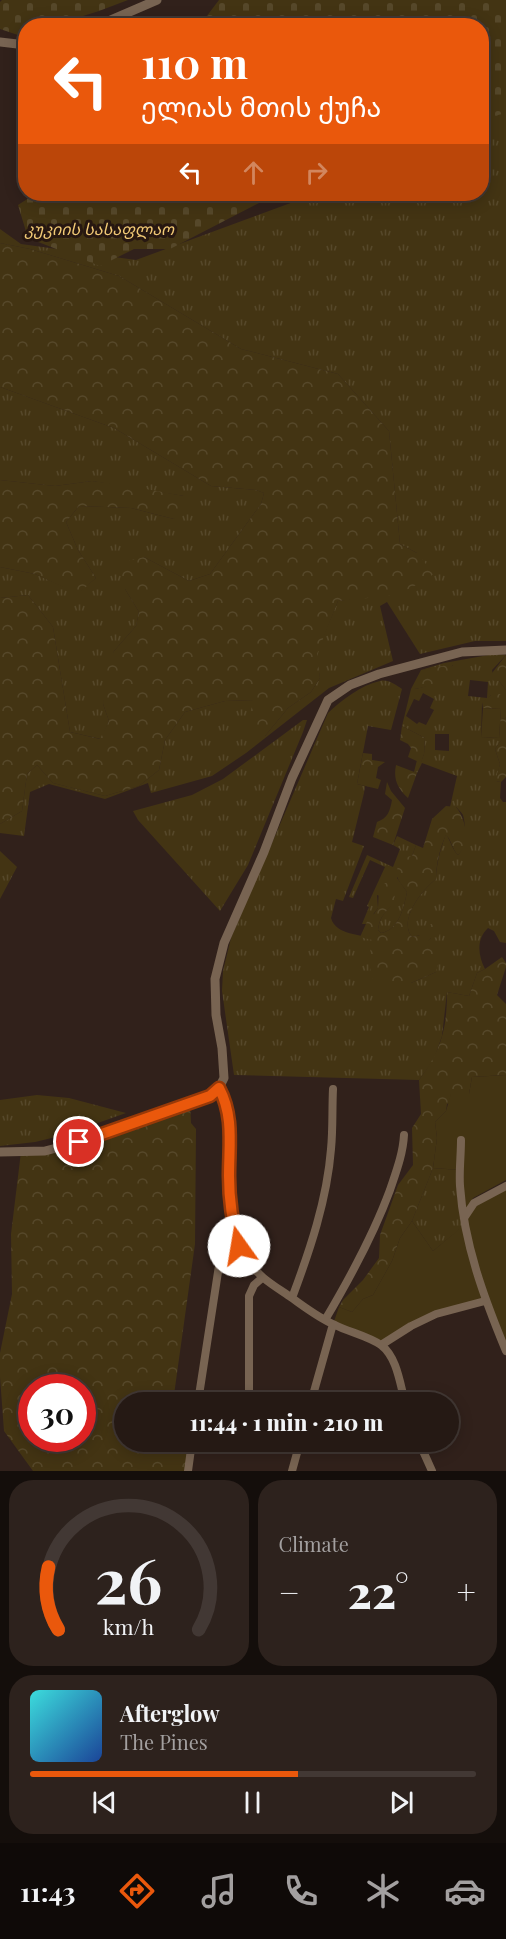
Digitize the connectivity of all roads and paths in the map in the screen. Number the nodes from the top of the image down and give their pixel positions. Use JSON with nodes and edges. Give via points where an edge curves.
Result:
{"nodes":[{"id":1,"x":157,"y":0,"type":"edge"},
{"id":2,"x":115,"y":18,"type":"edge"},
{"id":3,"x":0,"y":42,"type":"edge"},
{"id":4,"x":18,"y":44,"type":"edge"},
{"id":5,"x":506,"y":650,"type":"edge"},
{"id":6,"x":219,"y":1088,"type":"junction"},
{"id":7,"x":333,"y":1089,"type":"dead end"},
{"id":8,"x":404,"y":1135,"type":"dead end"},
{"id":9,"x":461,"y":1140,"type":"dead end"},
{"id":10,"x":0,"y":1152,"type":"edge"},
{"id":11,"x":506,"y":1186,"type":"edge"},
{"id":12,"x":464,"y":1218,"type":"junction"},
{"id":13,"x":239,"y":1246,"type":"junction"},
{"id":14,"x":262,"y":1278,"type":"junction"},
{"id":15,"x":292,"y":1298,"type":"junction"},
{"id":16,"x":485,"y":1301,"type":"junction"},
{"id":17,"x":325,"y":1320,"type":"junction"},
{"id":18,"x":333,"y":1324,"type":"junction"},
{"id":19,"x":381,"y":1345,"type":"junction"},
{"id":20,"x":506,"y":1351,"type":"edge"},
{"id":21,"x":200,"y":1392,"type":"edge"},
{"id":22,"x":249,"y":1392,"type":"edge"},
{"id":23,"x":314,"y":1392,"type":"edge"},
{"id":24,"x":402,"y":1392,"type":"edge"},
{"id":25,"x":191,"y":1452,"type":"edge"},
{"id":26,"x":297,"y":1452,"type":"edge"},
{"id":27,"x":423,"y":1452,"type":"edge"},
{"id":28,"x":188,"y":1471,"type":"edge"},
{"id":29,"x":292,"y":1471,"type":"edge"},
{"id":30,"x":432,"y":1471,"type":"edge"}],
"edges":[{"from":1,"to":2,"type":"street"},
{"from":3,"to":4,"type":"street"},
{"from":5,"to":6,"type":"street","via":[[462,652],[379,674],[350,685],[328,700],[224,943],[215,979],[225,1078]]},
{"from":6,"to":10,"type":"street","via":[[210,1096],[79,1142],[45,1151]]},
{"from":6,"to":13,"type":"street","via":[[230,1123],[230,1205]]},
{"from":7,"to":15,"type":"street","via":[[331,1150],[323,1199]]},
{"from":8,"to":17,"type":"street","via":[[399,1166],[380,1216]]},
{"from":9,"to":12,"type":"street"},
{"from":11,"to":12,"type":"street","via":[[474,1203]]},
{"from":12,"to":16,"type":"street"},
{"from":13,"to":14,"type":"street"},
{"from":13,"to":21,"type":"street","via":[[226,1251],[220,1259]]},
{"from":14,"to":15,"type":"street"},
{"from":14,"to":22,"type":"street","via":[[249,1296]]},
{"from":15,"to":17,"type":"street"},
{"from":16,"to":19,"type":"street","via":[[436,1314]]},
{"from":16,"to":20,"type":"street"},
{"from":17,"to":18,"type":"street"},
{"from":18,"to":19,"type":"street"},
{"from":18,"to":23,"type":"street"},
{"from":19,"to":24,"type":"street","via":[[396,1369]]},
{"from":25,"to":28,"type":"street"},
{"from":26,"to":29,"type":"street"},
{"from":27,"to":30,"type":"street"}]}
